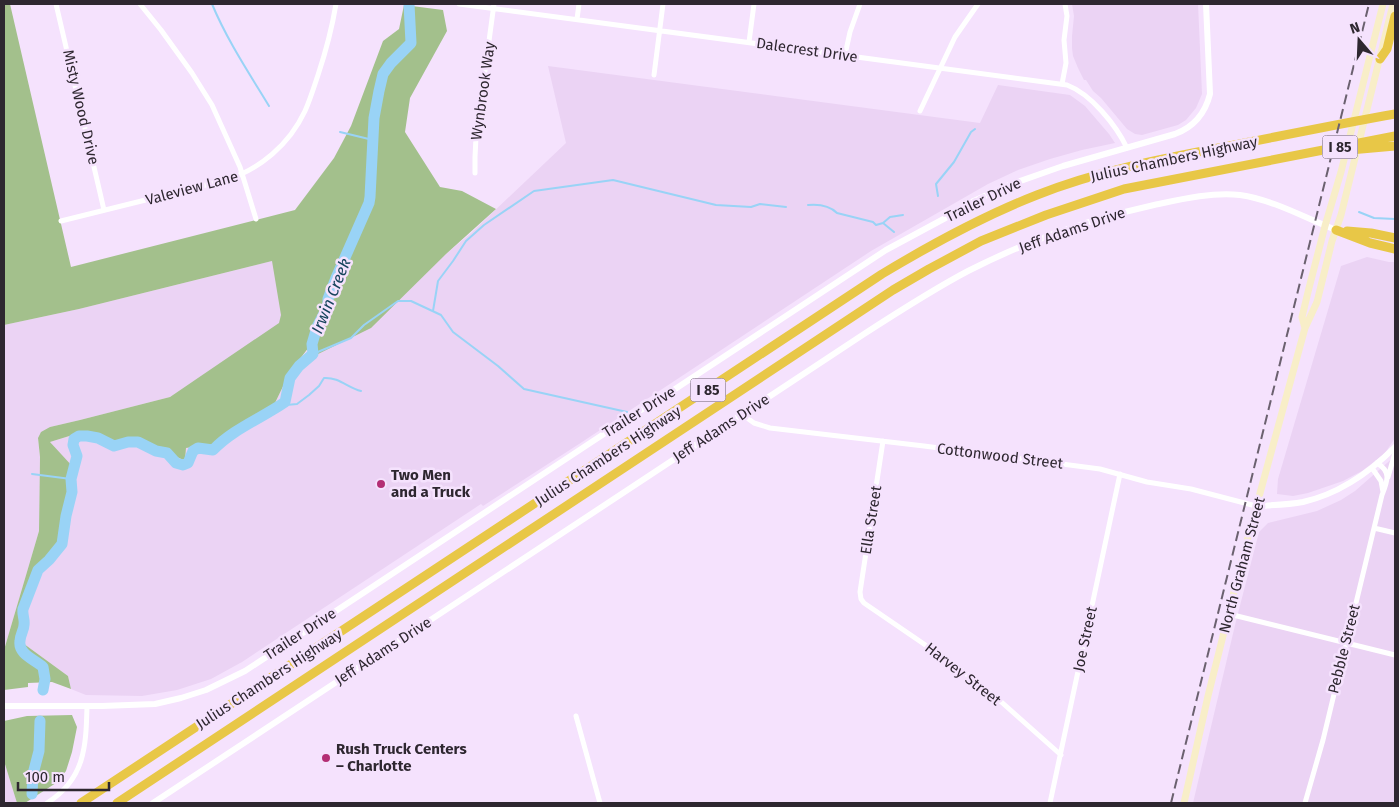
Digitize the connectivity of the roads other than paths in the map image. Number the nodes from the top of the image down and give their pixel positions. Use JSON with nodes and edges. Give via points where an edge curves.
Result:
{"nodes":[{"id":1,"x":56,"y":4,"type":"edge"},
{"id":2,"x":140,"y":4,"type":"edge"},
{"id":3,"x":336,"y":4,"type":"edge"},
{"id":4,"x":459,"y":4,"type":"edge"},
{"id":5,"x":579,"y":4,"type":"edge"},
{"id":6,"x":663,"y":4,"type":"edge"},
{"id":7,"x":754,"y":4,"type":"edge"},
{"id":8,"x":860,"y":4,"type":"edge"},
{"id":9,"x":978,"y":4,"type":"edge"},
{"id":10,"x":1065,"y":4,"type":"edge"},
{"id":11,"x":1206,"y":4,"type":"edge"},
{"id":12,"x":1383,"y":4,"type":"edge"},
{"id":13,"x":1393,"y":4,"type":"edge"},
{"id":14,"x":494,"y":6,"type":"edge"},
{"id":15,"x":1395,"y":16,"type":"edge"},
{"id":16,"x":577,"y":20,"type":"junction"},
{"id":17,"x":660,"y":30,"type":"junction"},
{"id":18,"x":749,"y":42,"type":"junction"},
{"id":19,"x":845,"y":55,"type":"junction"},
{"id":20,"x":1380,"y":59,"type":"junction"},
{"id":21,"x":940,"y":68,"type":"junction"},
{"id":22,"x":654,"y":76,"type":"dead end"},
{"id":23,"x":1062,"y":84,"type":"junction"},
{"id":24,"x":920,"y":111,"type":"dead end"},
{"id":25,"x":1395,"y":112,"type":"edge"},
{"id":26,"x":1395,"y":136,"type":"edge"},
{"id":27,"x":1395,"y":146,"type":"edge"},
{"id":28,"x":1127,"y":148,"type":"junction"},
{"id":29,"x":1285,"y":158,"type":"junction"},
{"id":30,"x":476,"y":173,"type":"dead end"},
{"id":31,"x":243,"y":174,"type":"junction"},
{"id":32,"x":104,"y":210,"type":"junction"},
{"id":33,"x":256,"y":219,"type":"dead end"},
{"id":34,"x":61,"y":221,"type":"dead end"},
{"id":35,"x":1325,"y":226,"type":"junction"},
{"id":36,"x":1336,"y":230,"type":"junction"},
{"id":37,"x":1395,"y":238,"type":"edge"},
{"id":38,"x":1395,"y":249,"type":"edge"},
{"id":39,"x":1305,"y":328,"type":"junction"},
{"id":40,"x":743,"y":415,"type":"junction"},
{"id":41,"x":883,"y":441,"type":"junction"},
{"id":42,"x":1395,"y":447,"type":"edge"},
{"id":43,"x":1395,"y":453,"type":"edge"},
{"id":44,"x":1374,"y":465,"type":"junction"},
{"id":45,"x":1120,"y":474,"type":"junction"},
{"id":46,"x":1386,"y":485,"type":"junction"},
{"id":47,"x":1382,"y":495,"type":"junction"},
{"id":48,"x":1256,"y":506,"type":"junction"},
{"id":49,"x":1374,"y":528,"type":"junction"},
{"id":50,"x":1395,"y":533,"type":"edge"},
{"id":51,"x":861,"y":599,"type":"joint"},
{"id":52,"x":1228,"y":614,"type":"junction"},
{"id":53,"x":1346,"y":643,"type":"junction"},
{"id":54,"x":1395,"y":655,"type":"edge"},
{"id":55,"x":4,"y":706,"type":"edge"},
{"id":56,"x":88,"y":706,"type":"junction"},
{"id":57,"x":576,"y":716,"type":"dead end"},
{"id":58,"x":1060,"y":755,"type":"junction"},
{"id":59,"x":47,"y":803,"type":"edge"},
{"id":60,"x":81,"y":803,"type":"edge"},
{"id":61,"x":117,"y":803,"type":"edge"},
{"id":62,"x":153,"y":803,"type":"edge"},
{"id":63,"x":600,"y":803,"type":"edge"},
{"id":64,"x":1050,"y":803,"type":"edge"},
{"id":65,"x":1184,"y":803,"type":"edge"},
{"id":66,"x":1305,"y":803,"type":"edge"}],
"edges":[{"from":1,"to":32,"type":"street","name":"Misty Wood Drive"},
{"from":2,"to":31,"type":"street","via":[[208,99]]},
{"from":3,"to":31,"type":"street","name":"Valeview Lane","via":[[327,47],[302,118],[280,147]]},
{"from":4,"to":14,"type":"street","name":"Dalecrest Drive"},
{"from":5,"to":16,"type":"street"},
{"from":6,"to":17,"type":"street"},
{"from":7,"to":18,"type":"street"},
{"from":8,"to":19,"type":"street"},
{"from":9,"to":21,"type":"street","via":[[961,26]]},
{"from":10,"to":23,"type":"street","via":[[1066,62]]},
{"from":11,"to":28,"type":"street","name":"Trailer Drive","via":[[1210,94],[1206,107],[1184,131]]},
{"from":12,"to":35,"type":"main road","name":"North Graham Street"},
{"from":13,"to":20,"type":"main road","name":"North Graham Street"},
{"from":14,"to":16,"type":"street","name":"Dalecrest Drive"},
{"from":14,"to":30,"type":"street","name":"Wynbrook Way","via":[[476,136]]},
{"from":15,"to":20,"type":"highway","via":[[1387,49]]},
{"from":16,"to":17,"type":"street","name":"Dalecrest Drive"},
{"from":17,"to":18,"type":"street","name":"Dalecrest Drive"},
{"from":17,"to":22,"type":"street"},
{"from":18,"to":19,"type":"street","name":"Dalecrest Drive"},
{"from":19,"to":21,"type":"street","name":"Dalecrest Drive"},
{"from":20,"to":36,"type":"main road","name":"North Graham Street"},
{"from":21,"to":23,"type":"street","name":"Dalecrest Drive"},
{"from":21,"to":24,"type":"street"},
{"from":23,"to":28,"type":"street","name":"Dalecrest Drive","via":[[1090,99],[1116,128]]},
{"from":25,"to":60,"type":"highway","name":"Julius Chambers Highway","number":"I 85","via":[[1099,174],[1038,194],[955,232],[882,274]]},
{"from":26,"to":29,"type":"highway","name":"Julius Chambers Highway","number":"I 85"},
{"from":27,"to":29,"type":"highway"},
{"from":28,"to":56,"type":"street","name":"Trailer Drive","via":[[1009,185],[967,204],[886,250],[245,671],[206,690],[172,700]]},
{"from":29,"to":61,"type":"highway","name":"Julius Chambers Highway","number":"I 85","via":[[1124,189],[1013,227],[929,269]]},
{"from":31,"to":32,"type":"street","name":"Valeview Lane"},
{"from":31,"to":33,"type":"street"},
{"from":32,"to":34,"type":"street","name":"Valeview Lane"},
{"from":35,"to":36,"type":"street","name":"Jeff Adams Drive"},
{"from":35,"to":39,"type":"main road","name":"North Graham Street","via":[[1302,317]]},
{"from":35,"to":40,"type":"street","name":"Jeff Adams Drive","via":[[1263,200],[1224,194],[1166,202],[1088,222],[1019,247],[930,292]]},
{"from":36,"to":37,"type":"highway"},
{"from":36,"to":38,"type":"highway"},
{"from":36,"to":39,"type":"main road","name":"North Graham Street","via":[[1317,302]]},
{"from":39,"to":48,"type":"main road","name":"North Graham Street"},
{"from":40,"to":41,"type":"street","name":"Cottonwood Street","via":[[770,428]]},
{"from":40,"to":62,"type":"street","name":"Jeff Adams Drive"},
{"from":41,"to":45,"type":"street","name":"Cottonwood Street"},
{"from":41,"to":51,"type":"street","name":"Ella Street"},
{"from":42,"to":44,"type":"street"},
{"from":43,"to":46,"type":"street","name":"Pebble Street"},
{"from":44,"to":46,"type":"street","via":[[1382,466],[1387,473]]},
{"from":44,"to":47,"type":"street","via":[[1381,481]]},
{"from":44,"to":48,"type":"street","via":[[1343,486],[1315,498]]},
{"from":45,"to":48,"type":"street","name":"Cottonwood Street"},
{"from":45,"to":58,"type":"street","name":"Joe Street"},
{"from":46,"to":47,"type":"street","name":"Pebble Street"},
{"from":47,"to":49,"type":"street","name":"Pebble Street"},
{"from":48,"to":52,"type":"main road","name":"North Graham Street"},
{"from":49,"to":50,"type":"street"},
{"from":49,"to":53,"type":"street","name":"Pebble Street"},
{"from":51,"to":58,"type":"street","name":"Harvey Street","via":[[959,668]]},
{"from":52,"to":53,"type":"street"},
{"from":52,"to":65,"type":"main road","name":"North Graham Street"},
{"from":53,"to":54,"type":"street"},
{"from":53,"to":66,"type":"street","name":"Pebble Street"},
{"from":55,"to":56,"type":"street","name":"Trailer Drive"},
{"from":56,"to":59,"type":"street","via":[[85,746],[79,768],[62,791]]},
{"from":57,"to":63,"type":"street"},
{"from":58,"to":64,"type":"street","name":"Joe Street"}]}
